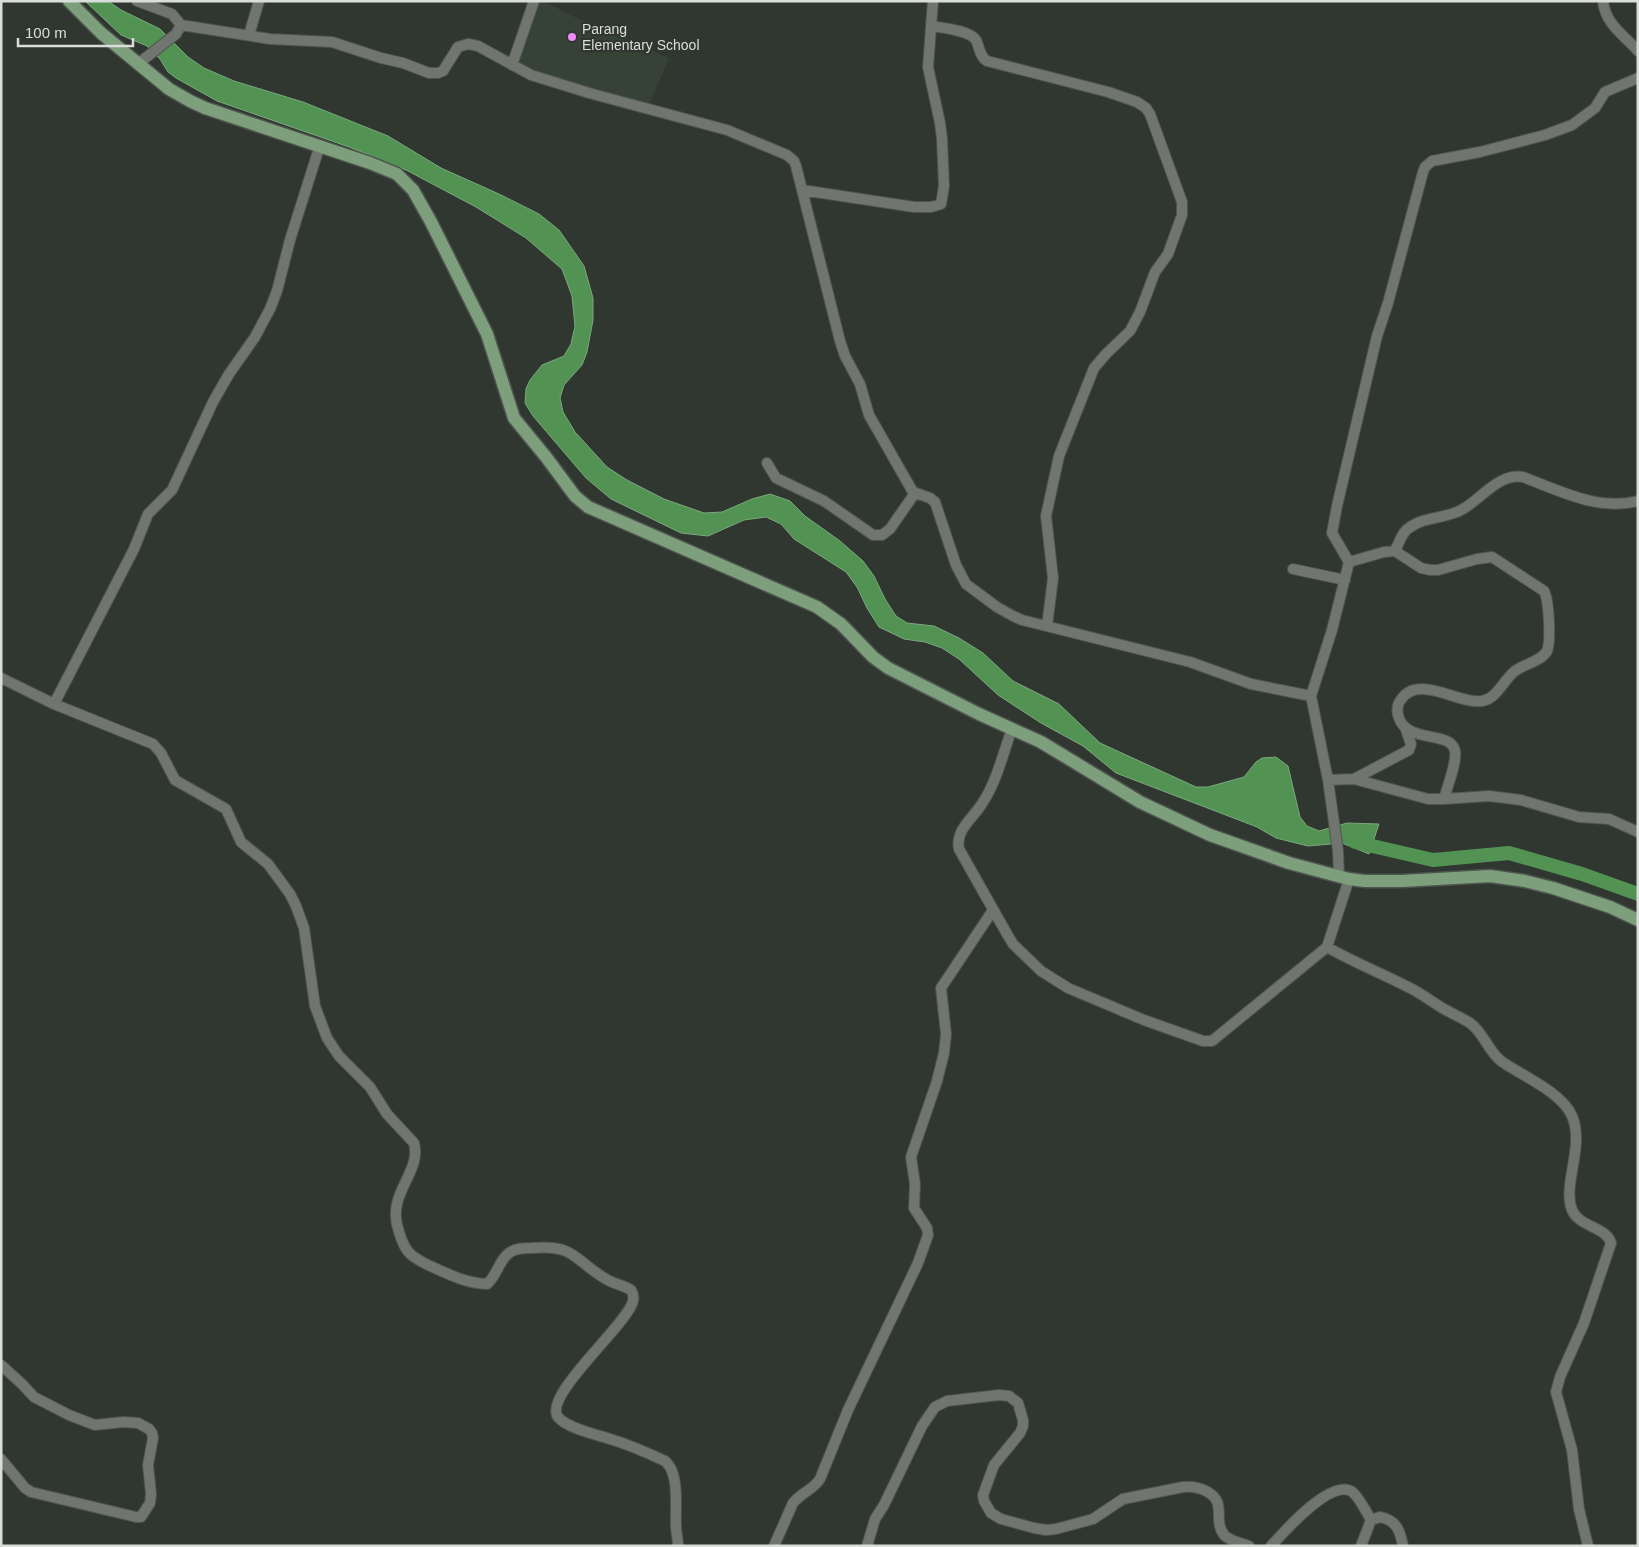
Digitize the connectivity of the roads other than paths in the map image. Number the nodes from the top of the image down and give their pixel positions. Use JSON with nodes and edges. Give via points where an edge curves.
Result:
{"nodes":[{"id":1,"x":70,"y":1,"type":"edge"},
{"id":2,"x":137,"y":1,"type":"edge"},
{"id":3,"x":259,"y":1,"type":"edge"},
{"id":4,"x":534,"y":1,"type":"edge"},
{"id":5,"x":932,"y":1,"type":"edge"},
{"id":6,"x":1604,"y":1,"type":"edge"},
{"id":7,"x":931,"y":26,"type":"junction"},
{"id":8,"x":179,"y":30,"type":"junction"},
{"id":9,"x":249,"y":35,"type":"junction"},
{"id":10,"x":1638,"y":51,"type":"edge"},
{"id":11,"x":144,"y":60,"type":"junction"},
{"id":12,"x":512,"y":65,"type":"junction"},
{"id":13,"x":1638,"y":78,"type":"edge"},
{"id":14,"x":320,"y":145,"type":"junction"},
{"id":15,"x":802,"y":190,"type":"junction"},
{"id":16,"x":767,"y":463,"type":"dead end"},
{"id":17,"x":915,"y":493,"type":"junction"},
{"id":18,"x":1638,"y":501,"type":"edge"},
{"id":19,"x":1395,"y":551,"type":"junction"},
{"id":20,"x":1349,"y":562,"type":"junction"},
{"id":21,"x":1292,"y":569,"type":"dead end"},
{"id":22,"x":1345,"y":580,"type":"junction"},
{"id":23,"x":1047,"y":626,"type":"junction"},
{"id":24,"x":1,"y":678,"type":"edge"},
{"id":25,"x":1311,"y":696,"type":"junction"},
{"id":26,"x":54,"y":704,"type":"junction"},
{"id":27,"x":1012,"y":729,"type":"junction"},
{"id":28,"x":1406,"y":730,"type":"junction"},
{"id":29,"x":1354,"y":779,"type":"junction"},
{"id":30,"x":1328,"y":780,"type":"junction"},
{"id":31,"x":1444,"y":799,"type":"junction"},
{"id":32,"x":1638,"y":832,"type":"edge"},
{"id":33,"x":1344,"y":878,"type":"junction"},
{"id":34,"x":993,"y":910,"type":"junction"},
{"id":35,"x":1638,"y":920,"type":"edge"},
{"id":36,"x":1327,"y":947,"type":"junction"},
{"id":37,"x":1,"y":1365,"type":"edge"},
{"id":38,"x":1,"y":1459,"type":"edge"},
{"id":39,"x":1371,"y":1520,"type":"junction"},
{"id":40,"x":678,"y":1546,"type":"edge"},
{"id":41,"x":774,"y":1546,"type":"edge"},
{"id":42,"x":867,"y":1546,"type":"edge"},
{"id":43,"x":1248,"y":1546,"type":"edge"},
{"id":44,"x":1271,"y":1546,"type":"edge"},
{"id":45,"x":1361,"y":1546,"type":"edge"},
{"id":46,"x":1402,"y":1546,"type":"edge"},
{"id":47,"x":1588,"y":1546,"type":"edge"}],
"edges":[{"from":1,"to":11,"type":"main road","via":[[101,34]]},
{"from":2,"to":8,"type":"street","via":[[172,14]]},
{"from":3,"to":9,"type":"street"},
{"from":4,"to":12,"type":"street"},
{"from":5,"to":7,"type":"street"},
{"from":6,"to":10,"type":"street","via":[[1606,14],[1614,28]]},
{"from":7,"to":15,"type":"street","via":[[928,67],[942,139],[944,186],[941,204],[914,207]]},
{"from":7,"to":23,"type":"street","via":[[972,36],[981,56],[987,60],[1101,90],[1141,105],[1150,114],[1182,202],[1182,215],[1168,254],[1155,272],[1133,326],[1094,368],[1059,456],[1046,516],[1053,578]]},
{"from":8,"to":9,"type":"street"},
{"from":8,"to":11,"type":"street"},
{"from":9,"to":12,"type":"street","via":[[332,42],[434,74],[443,71],[458,47],[468,44],[478,46]]},
{"from":11,"to":14,"type":"main road","via":[[169,89],[190,102]]},
{"from":12,"to":15,"type":"street","via":[[531,75],[589,94],[741,135],[791,158]]},
{"from":13,"to":20,"type":"street","via":[[1605,92],[1595,108],[1566,128],[1480,152],[1441,158],[1425,167],[1377,336],[1333,524],[1334,538]]},
{"from":14,"to":26,"type":"street","via":[[277,292],[263,323],[213,402],[172,490],[148,514],[134,549]]},
{"from":14,"to":27,"type":"main road","via":[[390,170],[413,190],[487,334],[514,418],[583,503],[598,513],[817,607],[888,668]]},
{"from":15,"to":17,"type":"street","via":[[845,356],[860,384],[869,415]]},
{"from":16,"to":17,"type":"street","via":[[776,478],[824,501],[873,535],[882,535],[890,529]]},
{"from":17,"to":23,"type":"street","via":[[935,502],[956,565],[971,589],[1013,616]]},
{"from":18,"to":19,"type":"street","via":[[1616,504],[1588,501],[1523,477],[1511,477],[1459,512],[1410,527]]},
{"from":19,"to":20,"type":"street"},
{"from":19,"to":28,"type":"street","via":[[1421,568],[1430,570],[1492,558],[1539,587],[1547,601],[1549,642],[1544,655],[1514,671],[1485,701],[1420,689],[1404,695],[1397,711]]},
{"from":20,"to":22,"type":"street"},
{"from":21,"to":22,"type":"street"},
{"from":22,"to":25,"type":"street"},
{"from":23,"to":25,"type":"street","via":[[1173,657],[1250,684]]},
{"from":24,"to":26,"type":"street"},
{"from":25,"to":30,"type":"street"},
{"from":26,"to":40,"type":"street","via":[[158,748],[175,780],[226,809],[241,842],[268,864],[290,894],[304,928],[315,1006],[328,1038],[339,1056],[370,1087],[416,1149],[395,1213],[396,1226],[409,1254],[468,1283],[487,1284],[513,1251],[561,1249],[634,1293],[631,1306],[558,1399],[556,1412],[565,1422],[668,1464],[672,1469],[676,1494]]},
{"from":27,"to":33,"type":"main road","via":[[1060,752],[1140,802],[1210,835],[1289,864]]},
{"from":27,"to":34,"type":"street","via":[[986,798],[958,837],[959,849]]},
{"from":28,"to":29,"type":"street","via":[[1411,744],[1409,750]]},
{"from":28,"to":31,"type":"street","via":[[1452,745],[1455,755]]},
{"from":29,"to":30,"type":"street"},
{"from":29,"to":31,"type":"street","via":[[1428,799]]},
{"from":30,"to":33,"type":"street"},
{"from":31,"to":32,"type":"street","via":[[1489,796],[1521,800],[1579,817],[1609,819]]},
{"from":33,"to":35,"type":"main road","via":[[1402,881],[1506,877],[1553,888]]},
{"from":33,"to":36,"type":"street"},
{"from":34,"to":36,"type":"street","via":[[1013,944],[1030,962],[1068,988],[1144,1020],[1208,1042]]},
{"from":34,"to":41,"type":"street","via":[[941,988],[946,1034],[944,1053],[910,1156],[916,1184],[914,1208],[927,1228],[927,1240],[848,1410],[820,1479],[793,1503]]},
{"from":36,"to":47,"type":"street","via":[[1408,987],[1472,1024],[1500,1060],[1562,1101],[1572,1115],[1576,1148],[1570,1187],[1571,1207],[1584,1222],[1610,1237],[1611,1243],[1556,1392],[1572,1450],[1579,1509]]},
{"from":37,"to":38,"type":"street","via":[[34,1397],[69,1415],[95,1425],[138,1423],[149,1429],[152,1434],[148,1465],[150,1503],[141,1517],[136,1517],[31,1492]]},
{"from":39,"to":44,"type":"street","via":[[1355,1494],[1347,1490],[1337,1492],[1306,1510]]},
{"from":39,"to":45,"type":"street"},
{"from":39,"to":46,"type":"street","via":[[1380,1517],[1393,1521]]},
{"from":42,"to":43,"type":"street","via":[[875,1519],[935,1407],[947,1401],[990,1395],[1014,1399],[1023,1420],[1020,1433],[991,1470],[983,1495],[991,1513],[1001,1519],[1034,1528],[1056,1529],[1092,1519],[1129,1498],[1193,1486],[1216,1498],[1225,1535]]}]}
